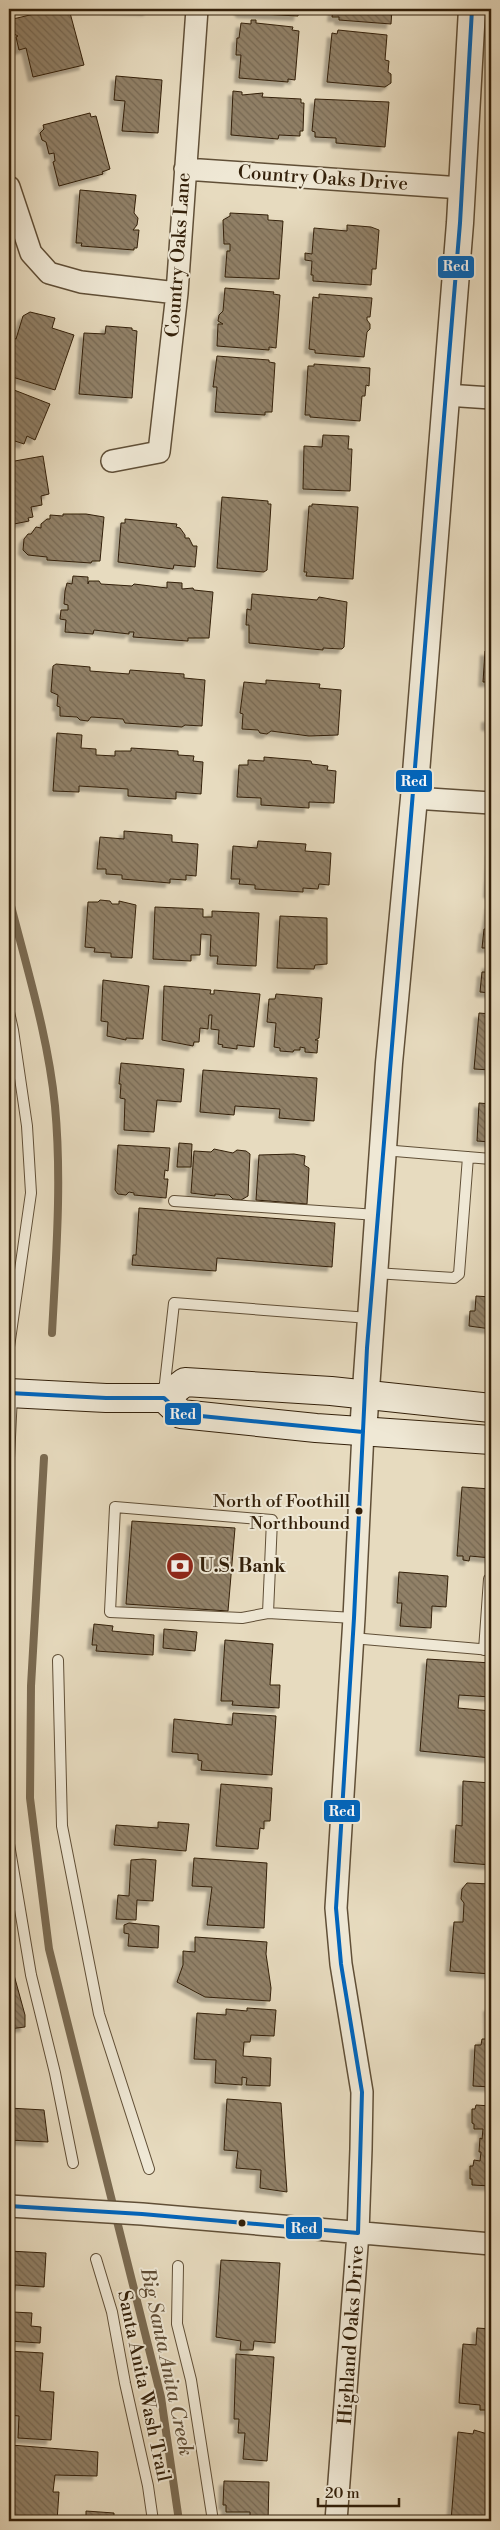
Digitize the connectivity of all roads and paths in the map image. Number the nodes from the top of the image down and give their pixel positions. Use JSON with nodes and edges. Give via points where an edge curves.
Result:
{"nodes":[{"id":1,"x":197,"y":9,"type":"edge"},
{"id":2,"x":472,"y":9,"type":"edge"},
{"id":3,"x":184,"y":169,"type":"junction"},
{"id":4,"x":9,"y":187,"type":"edge"},
{"id":5,"x":462,"y":188,"type":"junction"},
{"id":6,"x":177,"y":293,"type":"junction"},
{"id":7,"x":446,"y":395,"type":"junction"},
{"id":8,"x":491,"y":398,"type":"edge"},
{"id":9,"x":112,"y":461,"type":"dead end"},
{"id":10,"x":414,"y":798,"type":"junction"},
{"id":11,"x":491,"y":803,"type":"edge"},
{"id":12,"x":9,"y":1012,"type":"edge"},
{"id":13,"x":382,"y":1150,"type":"junction"},
{"id":14,"x":468,"y":1157,"type":"junction"},
{"id":15,"x":491,"y":1159,"type":"edge"},
{"id":16,"x":174,"y":1201,"type":"dead end"},
{"id":17,"x":378,"y":1215,"type":"junction"},
{"id":18,"x":374,"y":1273,"type":"junction"},
{"id":19,"x":370,"y":1318,"type":"junction"},
{"id":20,"x":9,"y":1347,"type":"edge"},
{"id":21,"x":13,"y":1393,"type":"edge"},
{"id":22,"x":364,"y":1396,"type":"junction"},
{"id":23,"x":164,"y":1398,"type":"junction"},
{"id":24,"x":491,"y":1408,"type":"edge"},
{"id":25,"x":363,"y":1432,"type":"junction"},
{"id":26,"x":491,"y":1440,"type":"edge"},
{"id":27,"x":9,"y":1458,"type":"edge"},
{"id":28,"x":489,"y":1579,"type":"dead end"},
{"id":29,"x":268,"y":1613,"type":"junction"},
{"id":30,"x":353,"y":1628,"type":"junction"},
{"id":31,"x":488,"y":1650,"type":"edge"},
{"id":32,"x":58,"y":1660,"type":"dead end"},
{"id":33,"x":9,"y":1844,"type":"edge"},
{"id":34,"x":73,"y":2163,"type":"dead end"},
{"id":35,"x":149,"y":2169,"type":"dead end"},
{"id":36,"x":9,"y":2206,"type":"edge"},
{"id":37,"x":358,"y":2233,"type":"junction"},
{"id":38,"x":491,"y":2244,"type":"edge"},
{"id":39,"x":96,"y":2259,"type":"dead end"},
{"id":40,"x":178,"y":2266,"type":"dead end"},
{"id":41,"x":153,"y":2521,"type":"edge"},
{"id":42,"x":213,"y":2521,"type":"edge"},
{"id":43,"x":336,"y":2521,"type":"edge"}],
"edges":[{"from":1,"to":3,"type":"street","name":"Country Oaks Lane"},
{"from":2,"to":5,"type":"street"},
{"from":3,"to":5,"type":"street","name":"Country Oaks Drive"},
{"from":3,"to":6,"type":"street","name":"Country Oaks Lane"},
{"from":4,"to":6,"type":"street","via":[[31,253],[49,273],[81,282]]},
{"from":5,"to":7,"type":"street"},
{"from":6,"to":9,"type":"street","name":"Country Oaks Lane","via":[[159,452]]},
{"from":7,"to":8,"type":"street"},
{"from":7,"to":10,"type":"street"},
{"from":10,"to":11,"type":"street"},
{"from":10,"to":13,"type":"street"},
{"from":12,"to":20,"type":"lane","via":[[27,1126],[31,1193]]},
{"from":13,"to":14,"type":"lane"},
{"from":13,"to":17,"type":"street"},
{"from":14,"to":15,"type":"lane"},
{"from":14,"to":18,"type":"lane","via":[[459,1274],[454,1278]]},
{"from":16,"to":17,"type":"lane"},
{"from":17,"to":18,"type":"street"},
{"from":18,"to":19,"type":"street"},
{"from":19,"to":22,"type":"street"},
{"from":19,"to":23,"type":"lane","via":[[174,1304]]},
{"from":21,"to":23,"type":"main road"},
{"from":21,"to":27,"type":"lane"},
{"from":22,"to":23,"type":"main road","via":[[185,1382]]},
{"from":22,"to":24,"type":"main road"},
{"from":22,"to":25,"type":"street"},
{"from":23,"to":25,"type":"main road","via":[[181,1414]]},
{"from":25,"to":26,"type":"main road"},
{"from":25,"to":30,"type":"street","name":"Highland Oaks Drive"},
{"from":28,"to":31,"type":"lane"},
{"from":29,"to":29,"type":"lane","via":[[272,1520],[115,1507],[110,1612],[242,1618]]},
{"from":29,"to":30,"type":"lane"},
{"from":30,"to":31,"type":"lane"},
{"from":30,"to":37,"type":"street","name":"Highland Oaks Drive","via":[[336,1908],[341,1964],[362,2092]]},
{"from":32,"to":35,"type":"lane","via":[[62,1826],[99,2014]]},
{"from":33,"to":34,"type":"lane","via":[[31,1975]]},
{"from":36,"to":37,"type":"street"},
{"from":37,"to":38,"type":"street"},
{"from":37,"to":43,"type":"street","name":"Highland Oaks Drive"},
{"from":39,"to":41,"type":"lane","name":"Santa Anita Wash Trail","via":[[112,2312]]},
{"from":40,"to":42,"type":"lane","via":[[177,2324],[191,2380]]}]}
